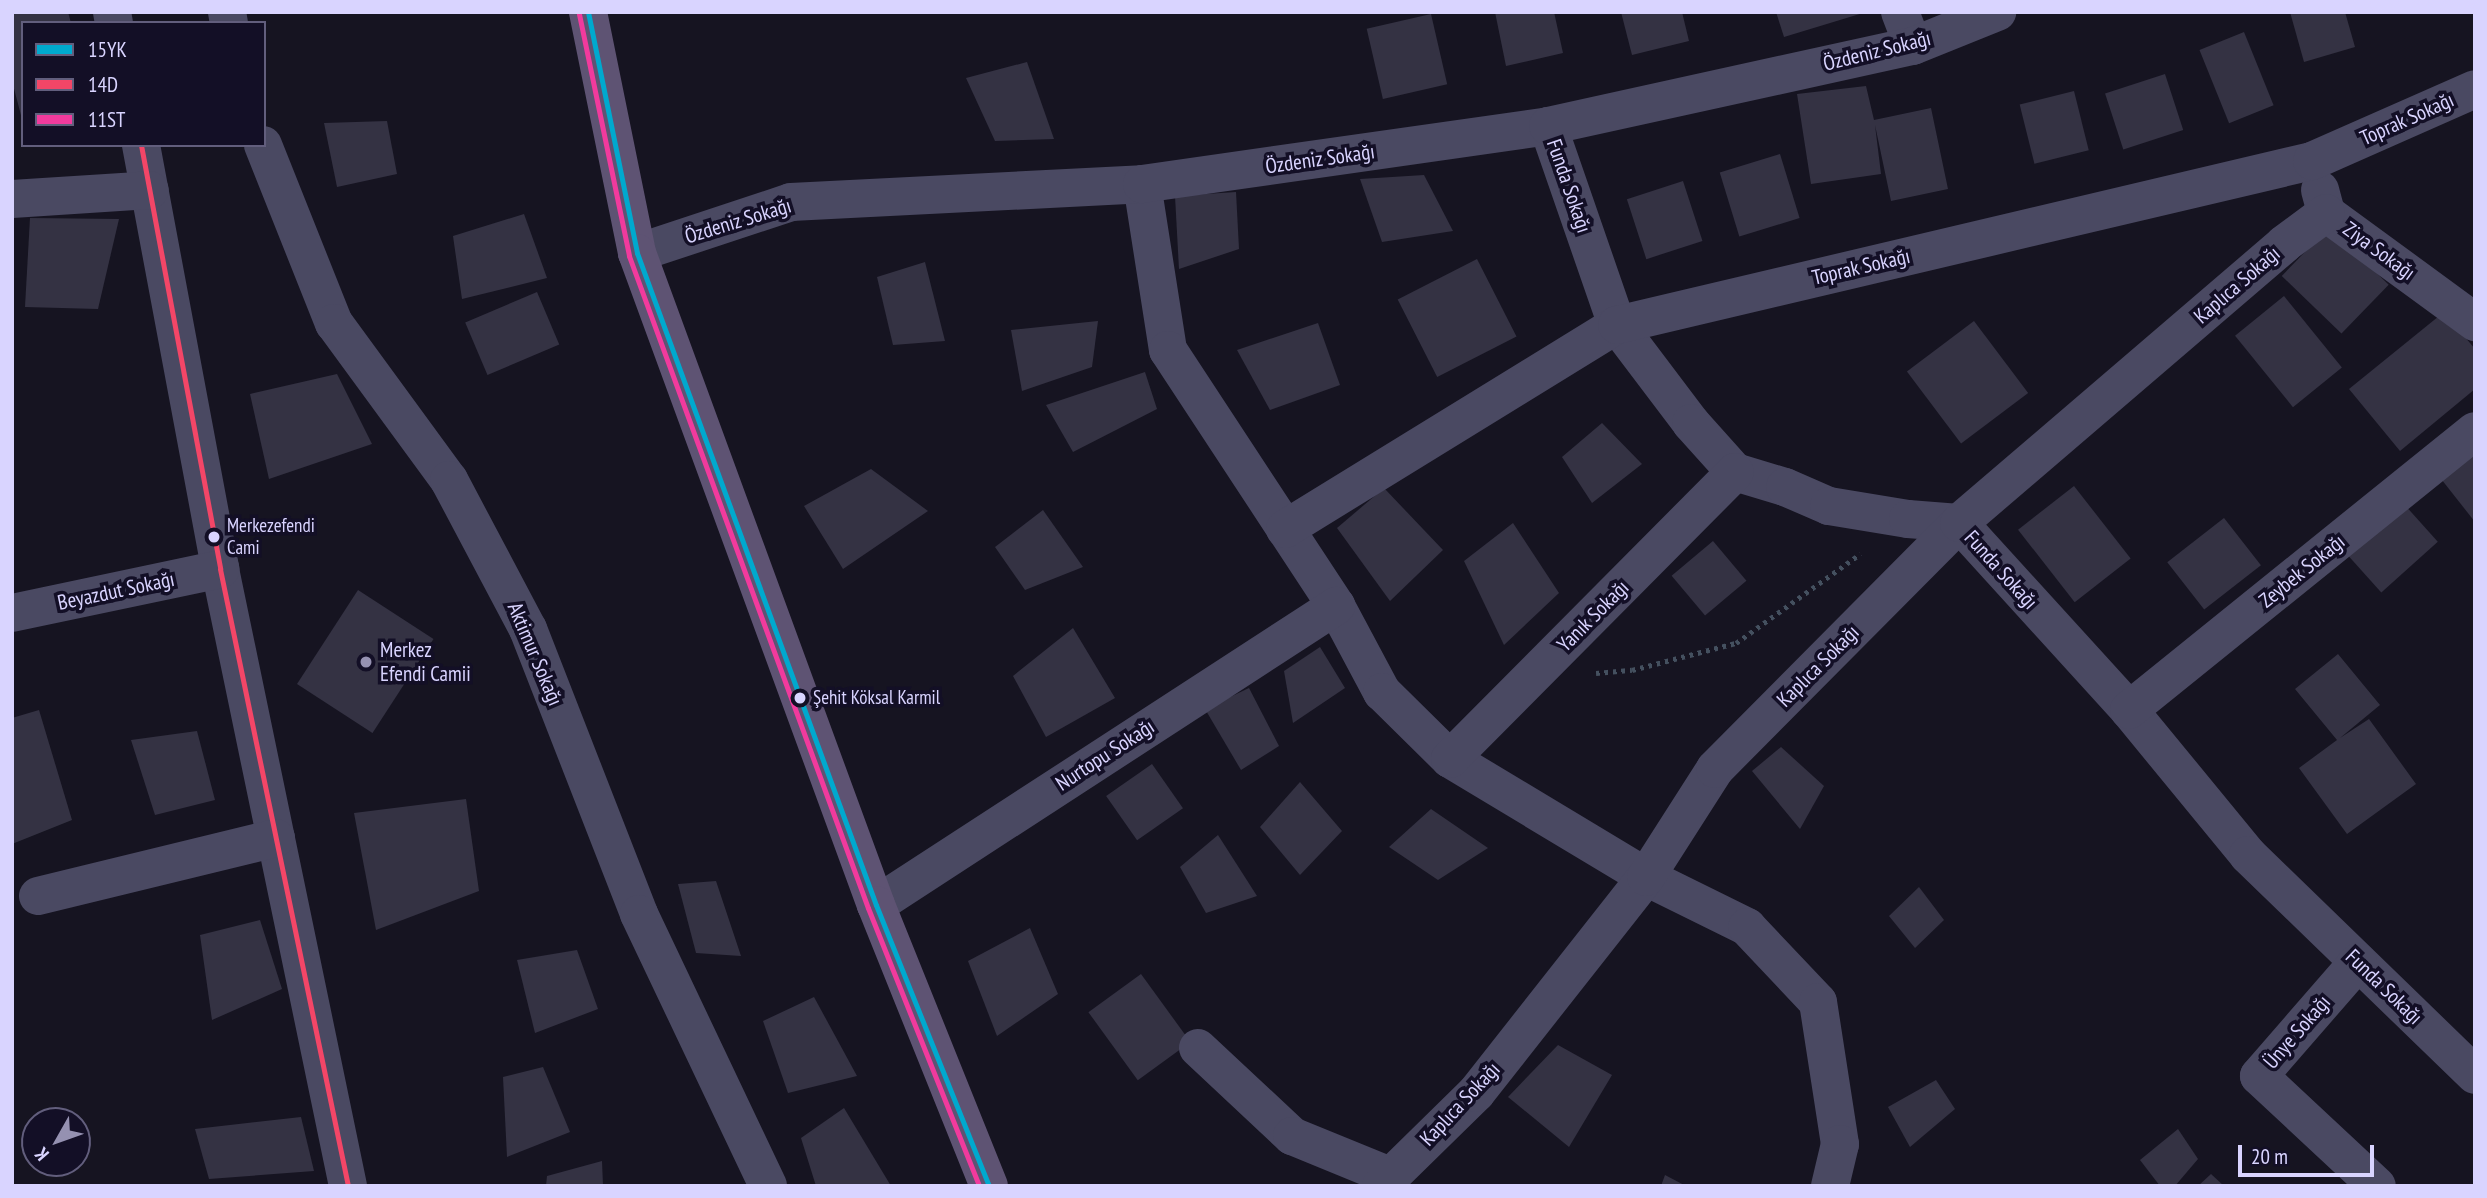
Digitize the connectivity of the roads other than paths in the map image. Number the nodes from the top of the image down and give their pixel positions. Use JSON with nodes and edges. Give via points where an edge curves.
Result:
{"nodes":[{"id":1,"x":1997,"y":12,"type":"edge"},
{"id":2,"x":592,"y":14,"type":"edge"},
{"id":3,"x":1906,"y":29,"type":"edge"},
{"id":4,"x":2475,"y":89,"type":"edge"},
{"id":5,"x":1548,"y":127,"type":"junction"},
{"id":6,"x":141,"y":147,"type":"edge"},
{"id":7,"x":264,"y":147,"type":"edge"},
{"id":8,"x":2312,"y":161,"type":"junction"},
{"id":9,"x":1142,"y":184,"type":"junction"},
{"id":10,"x":150,"y":190,"type":"junction"},
{"id":11,"x":12,"y":199,"type":"edge"},
{"id":12,"x":2326,"y":213,"type":"junction"},
{"id":13,"x":636,"y":253,"type":"junction"},
{"id":14,"x":2475,"y":322,"type":"edge"},
{"id":15,"x":1617,"y":325,"type":"junction"},
{"id":16,"x":2475,"y":431,"type":"edge"},
{"id":17,"x":1735,"y":472,"type":"junction"},
{"id":18,"x":1959,"y":523,"type":"junction"},
{"id":19,"x":1285,"y":529,"type":"junction"},
{"id":20,"x":220,"y":569,"type":"junction"},
{"id":21,"x":1336,"y":606,"type":"junction"},
{"id":22,"x":12,"y":613,"type":"edge"},
{"id":23,"x":2129,"y":710,"type":"junction"},
{"id":24,"x":1450,"y":759,"type":"junction"},
{"id":25,"x":276,"y":838,"type":"junction"},
{"id":26,"x":1646,"y":877,"type":"junction"},
{"id":27,"x":38,"y":896,"type":"dead end"},
{"id":28,"x":876,"y":905,"type":"junction"},
{"id":29,"x":2358,"y":962,"type":"junction"},
{"id":30,"x":1198,"y":1048,"type":"dead end"},
{"id":31,"x":2475,"y":1075,"type":"edge"},
{"id":32,"x":1386,"y":1181,"type":"edge"},
{"id":33,"x":348,"y":1186,"type":"edge"},
{"id":34,"x":768,"y":1186,"type":"edge"},
{"id":35,"x":989,"y":1186,"type":"edge"},
{"id":36,"x":1830,"y":1186,"type":"edge"},
{"id":37,"x":2377,"y":1186,"type":"edge"}],
"edges":[{"from":1,"to":3,"type":"street","name":"Özdeniz Sokağı"},
{"from":2,"to":13,"type":"main road"},
{"from":3,"to":5,"type":"street","name":"Özdeniz Sokağı"},
{"from":4,"to":8,"type":"street","name":"Toprak Sokağı"},
{"from":5,"to":9,"type":"street","name":"Özdeniz Sokağı"},
{"from":5,"to":15,"type":"street","name":"Funda Sokağı"},
{"from":6,"to":10,"type":"street"},
{"from":7,"to":34,"type":"street","name":"Aktimur Sokağı","via":[[334,323],[449,480],[528,629],[639,914]]},
{"from":8,"to":12,"type":"street","name":"Ziya Sokağı"},
{"from":8,"to":15,"type":"street","name":"Toprak Sokağı"},
{"from":9,"to":13,"type":"street","name":"Özdeniz Sokağı","via":[[791,202]]},
{"from":9,"to":19,"type":"street","via":[[1168,349]]},
{"from":10,"to":11,"type":"street"},
{"from":10,"to":20,"type":"street"},
{"from":12,"to":14,"type":"street","name":"Ziya Sokağı"},
{"from":12,"to":18,"type":"street","name":"Kaplıca Sokağı"},
{"from":13,"to":28,"type":"main road"},
{"from":15,"to":17,"type":"street","name":"Funda Sokağı","via":[[1690,423]]},
{"from":15,"to":19,"type":"street","name":"Toprak Sokağı"},
{"from":16,"to":23,"type":"street","name":"Zeybek Sokağı"},
{"from":17,"to":18,"type":"street","name":"Funda Sokağı","via":[[1829,506],[1908,520]]},
{"from":17,"to":24,"type":"street","name":"Yanık Sokağı"},
{"from":18,"to":23,"type":"street","name":"Funda Sokağı"},
{"from":18,"to":26,"type":"street","name":"Kaplıca Sokağı","via":[[1715,769]]},
{"from":19,"to":21,"type":"street"},
{"from":20,"to":22,"type":"street","name":"Beyazdut Sokağı"},
{"from":20,"to":25,"type":"street"},
{"from":21,"to":24,"type":"street","via":[[1382,692]]},
{"from":21,"to":28,"type":"street","name":"Nurtopu Sokağı"},
{"from":23,"to":29,"type":"street","name":"Funda Sokağı","via":[[2248,855]]},
{"from":24,"to":26,"type":"street"},
{"from":25,"to":27,"type":"street"},
{"from":25,"to":33,"type":"street"},
{"from":26,"to":32,"type":"street","name":"Kaplıca Sokağı","via":[[1476,1093]]},
{"from":26,"to":36,"type":"street","via":[[1747,927],[1818,1002],[1840,1144]]},
{"from":28,"to":35,"type":"main road"},
{"from":29,"to":31,"type":"street","name":"Funda Sokağı"},
{"from":29,"to":37,"type":"street","name":"Ünye Sokağı","via":[[2259,1076]]},
{"from":30,"to":32,"type":"street","via":[[1292,1136]]}]}
